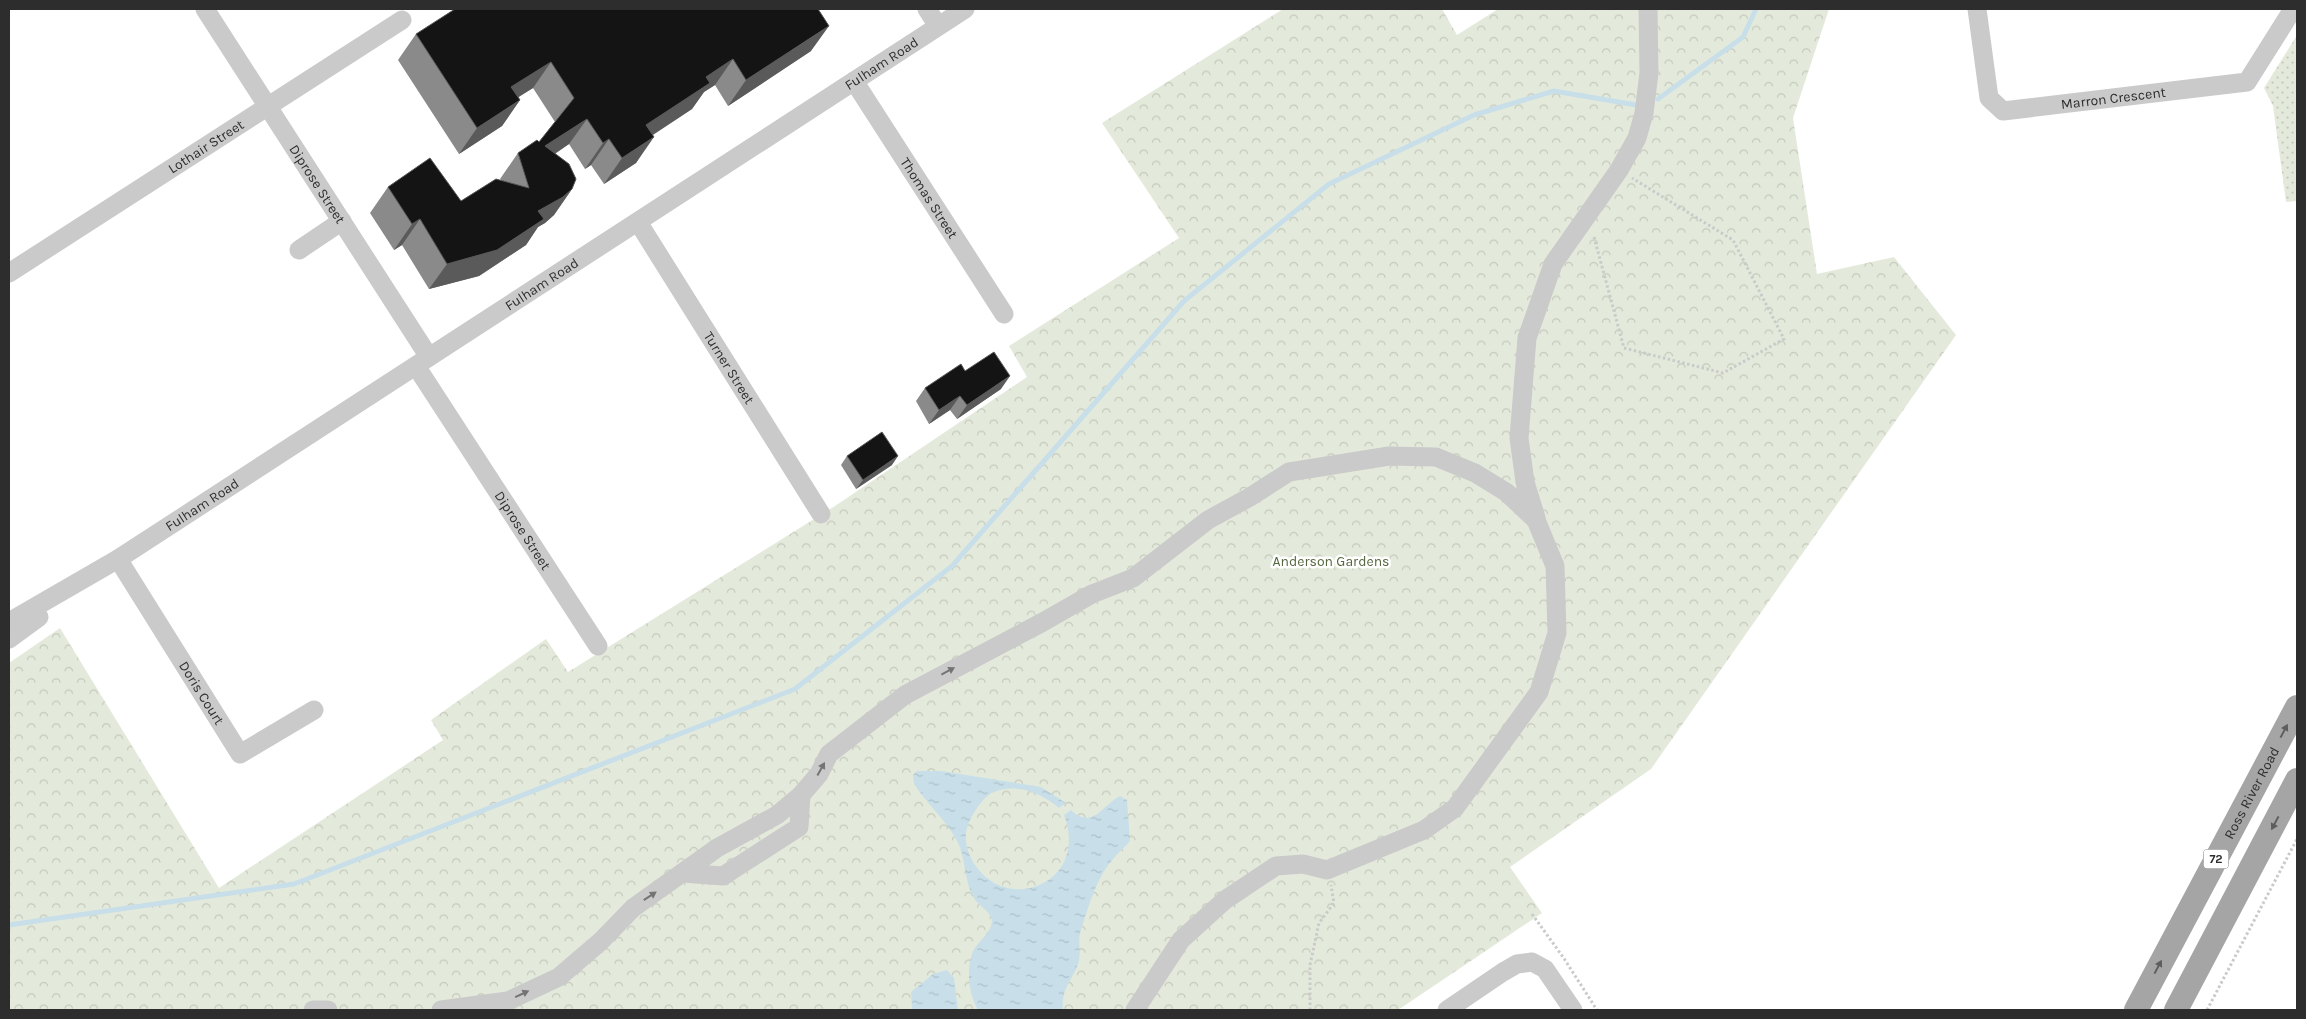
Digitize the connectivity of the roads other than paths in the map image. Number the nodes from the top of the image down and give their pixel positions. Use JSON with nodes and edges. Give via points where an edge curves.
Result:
{"nodes":[{"id":1,"x":205,"y":9,"type":"edge"},
{"id":2,"x":927,"y":9,"type":"edge"},
{"id":3,"x":965,"y":9,"type":"edge"},
{"id":4,"x":1648,"y":9,"type":"edge"},
{"id":5,"x":1977,"y":9,"type":"edge"},
{"id":6,"x":2293,"y":9,"type":"edge"},
{"id":7,"x":402,"y":20,"type":"dead end"},
{"id":8,"x":938,"y":26,"type":"junction"},
{"id":9,"x":854,"y":82,"type":"junction"},
{"id":10,"x":268,"y":106,"type":"junction"},
{"id":11,"x":342,"y":221,"type":"junction"},
{"id":12,"x":638,"y":222,"type":"junction"},
{"id":13,"x":299,"y":250,"type":"dead end"},
{"id":14,"x":9,"y":273,"type":"edge"},
{"id":15,"x":1004,"y":314,"type":"dead end"},
{"id":16,"x":423,"y":362,"type":"junction"},
{"id":17,"x":821,"y":514,"type":"dead end"},
{"id":18,"x":1536,"y":520,"type":"junction"},
{"id":19,"x":118,"y":559,"type":"junction"},
{"id":20,"x":9,"y":622,"type":"edge"},
{"id":21,"x":9,"y":639,"type":"edge"},
{"id":22,"x":598,"y":646,"type":"dead end"},
{"id":23,"x":2297,"y":707,"type":"edge"},
{"id":24,"x":314,"y":710,"type":"dead end"},
{"id":25,"x":2297,"y":780,"type":"edge"},
{"id":26,"x":801,"y":795,"type":"junction"},
{"id":27,"x":683,"y":874,"type":"junction"},
{"id":28,"x":313,"y":1010,"type":"edge"},
{"id":29,"x":328,"y":1010,"type":"edge"},
{"id":30,"x":441,"y":1010,"type":"edge"},
{"id":31,"x":1135,"y":1010,"type":"edge"},
{"id":32,"x":1447,"y":1010,"type":"edge"},
{"id":33,"x":1573,"y":1010,"type":"edge"},
{"id":34,"x":2136,"y":1010,"type":"edge"},
{"id":35,"x":2176,"y":1010,"type":"edge"}],
"edges":[{"from":1,"to":10,"type":"street","name":"Diprose Street"},
{"from":2,"to":8,"type":"street"},
{"from":3,"to":8,"type":"street","name":"Fulham Road"},
{"from":4,"to":18,"type":"street","via":[[1649,65],[1638,138],[1553,264],[1527,338],[1519,438],[1524,482]]},
{"from":5,"to":6,"type":"street","name":"Marron Crescent","via":[[1989,98],[2003,111],[2247,82]]},
{"from":7,"to":10,"type":"street","name":"Lothair Street"},
{"from":8,"to":9,"type":"street","name":"Fulham Road"},
{"from":9,"to":12,"type":"street","name":"Fulham Road"},
{"from":9,"to":15,"type":"street","name":"Thomas Street"},
{"from":10,"to":11,"type":"street","name":"Diprose Street"},
{"from":10,"to":14,"type":"street","name":"Lothair Street"},
{"from":11,"to":13,"type":"street"},
{"from":11,"to":16,"type":"street","name":"Diprose Street"},
{"from":12,"to":16,"type":"street","name":"Fulham Road"},
{"from":12,"to":17,"type":"street","name":"Turner Street"},
{"from":16,"to":19,"type":"street","name":"Fulham Road"},
{"from":16,"to":22,"type":"street","name":"Diprose Street"},
{"from":26,"to":18,"type":"street","one_way":true,"via":[[819,774],[829,754],[905,695],[1092,594],[1133,578],[1208,520],[1289,472],[1389,456],[1436,458],[1475,473],[1506,492]]},
{"from":18,"to":31,"type":"street","via":[[1555,566],[1557,633],[1539,692],[1454,808],[1424,830],[1328,870],[1303,864],[1276,866],[1225,900],[1180,940]]},
{"from":19,"to":20,"type":"street","name":"Fulham Road"},
{"from":19,"to":21,"type":"street","name":"Fulham Road"},
{"from":19,"to":24,"type":"street","name":"Doris Court","via":[[240,754]]},
{"from":34,"to":23,"type":"main road","name":"Ross River Road","number":"72","one_way":true},
{"from":25,"to":35,"type":"main road","number":"72","one_way":true},
{"from":26,"to":27,"type":"street","via":[[777,815],[717,848]]},
{"from":26,"to":27,"type":"street","via":[[799,827],[723,876]]},
{"from":30,"to":27,"type":"street","one_way":true,"via":[[508,1001],[559,977],[633,908]]},
{"from":28,"to":29,"type":"street"},
{"from":32,"to":33,"type":"street","via":[[1502,972],[1517,964],[1532,962],[1545,969]]}]}
